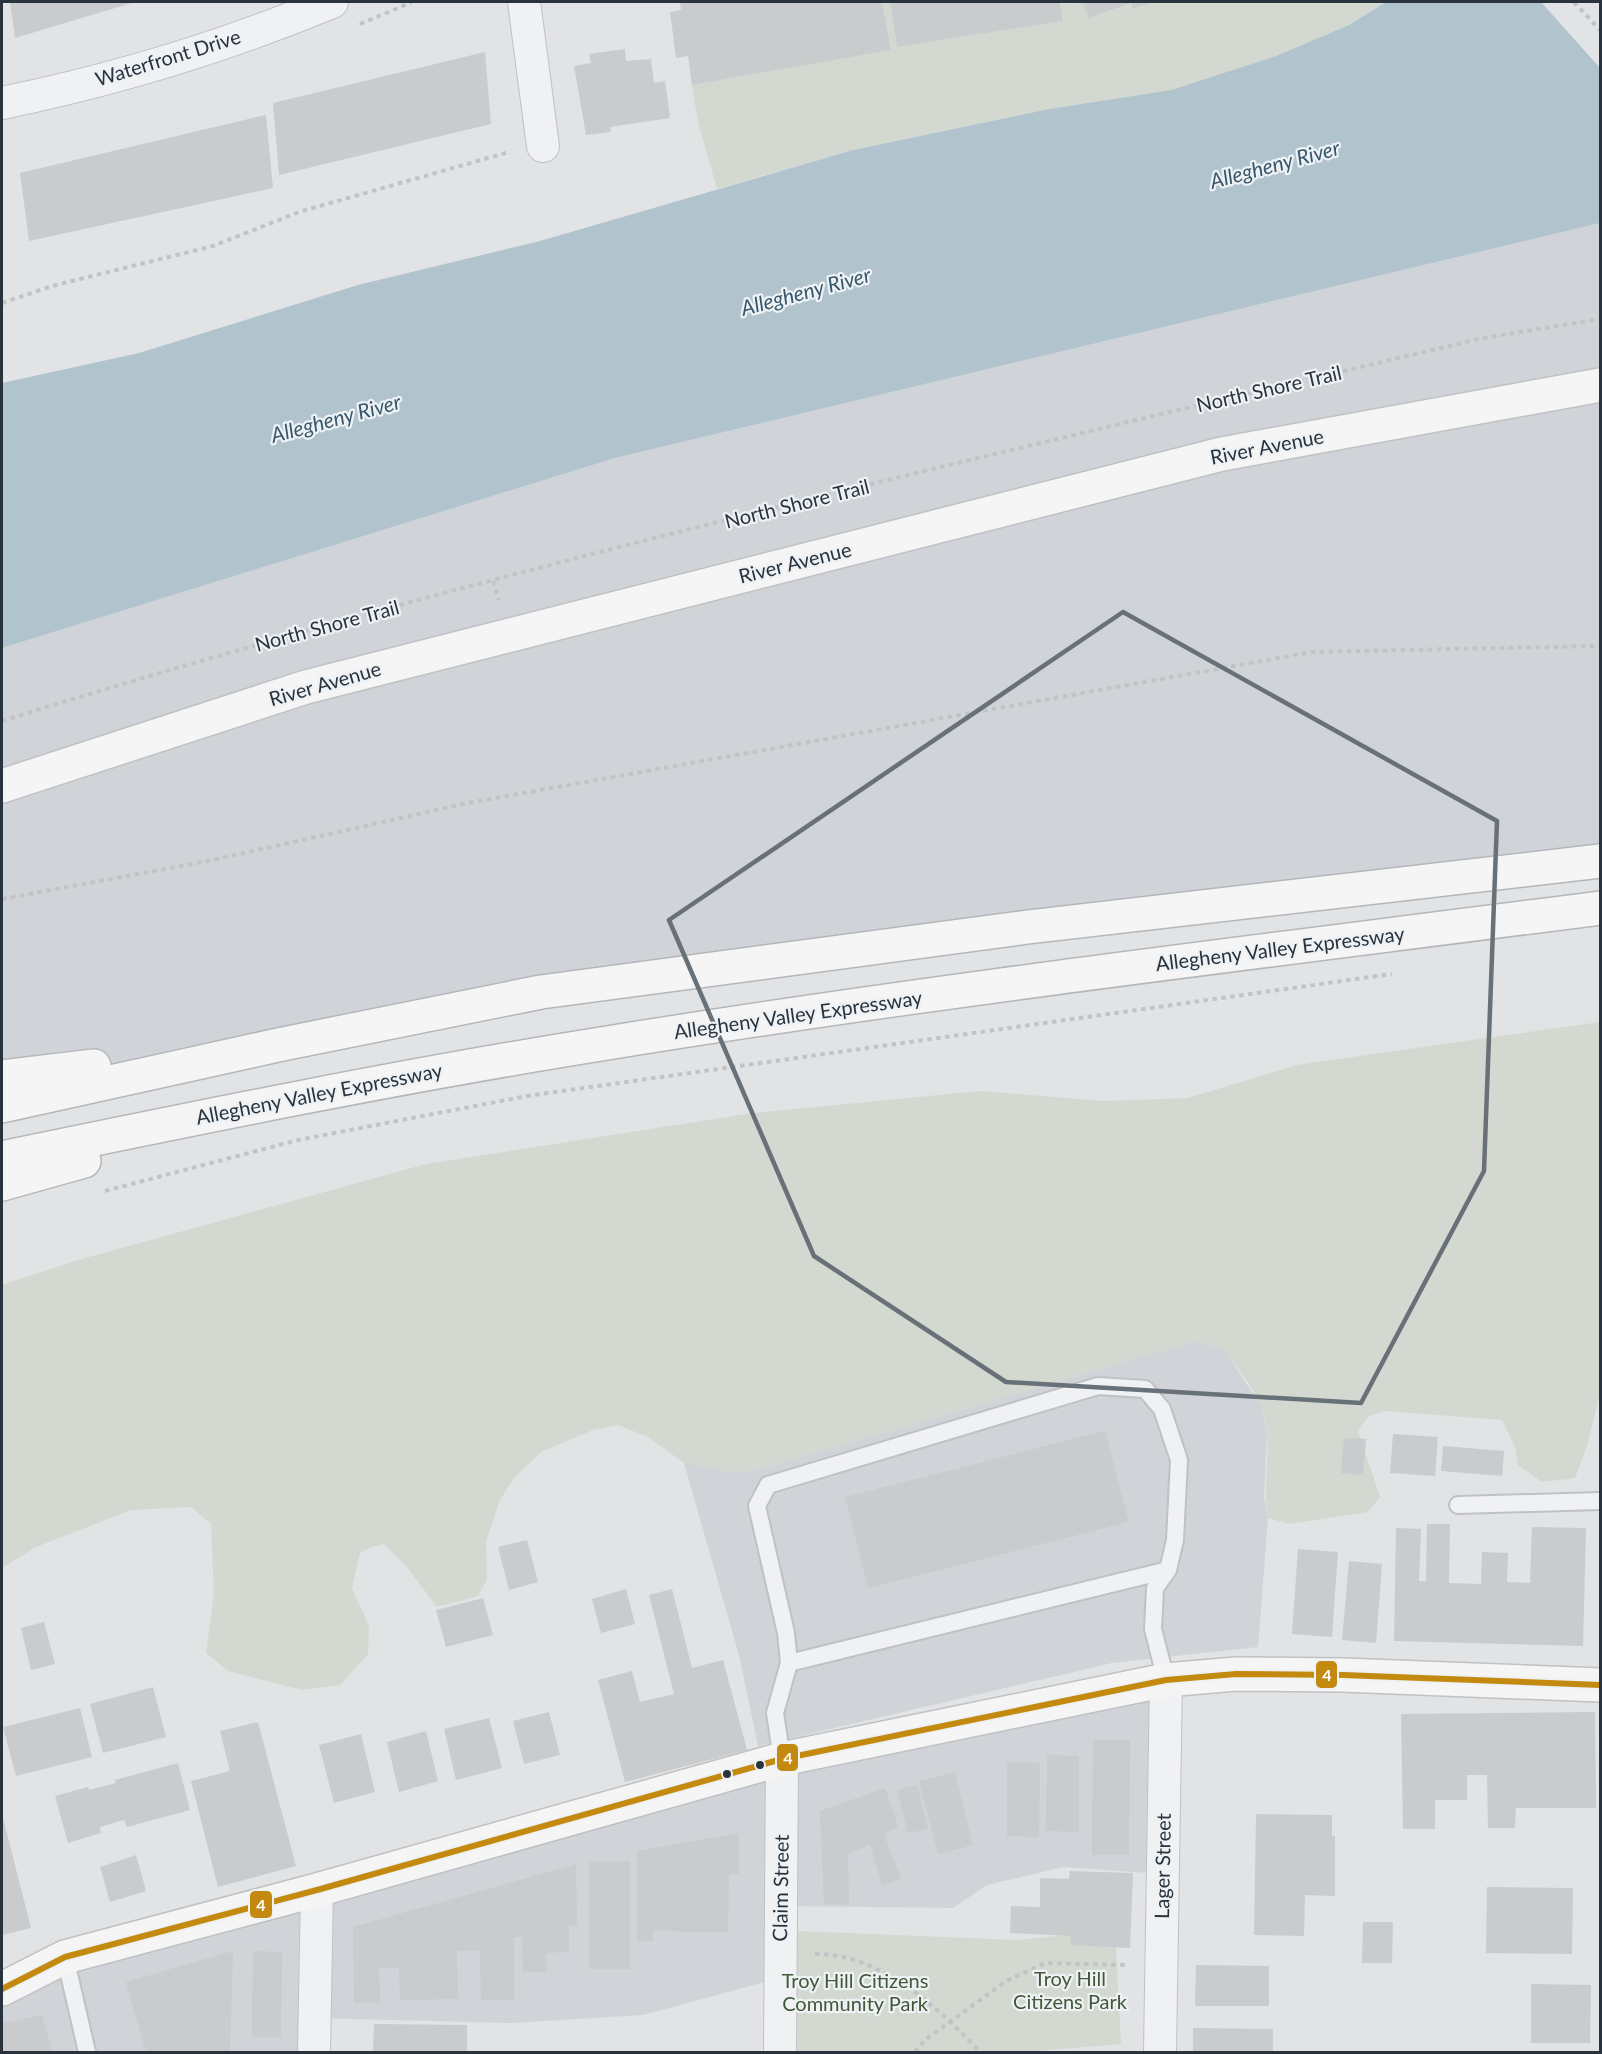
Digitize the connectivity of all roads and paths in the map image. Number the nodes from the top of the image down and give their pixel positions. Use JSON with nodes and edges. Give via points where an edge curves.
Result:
{"nodes":[{"id":1,"x":332,"y":2,"type":"edge"},
{"id":2,"x":524,"y":2,"type":"edge"},
{"id":3,"x":1574,"y":2,"type":"edge"},
{"id":4,"x":1600,"y":30,"type":"edge"},
{"id":5,"x":2,"y":103,"type":"edge"},
{"id":6,"x":543,"y":146,"type":"joint"},
{"id":7,"x":2,"y":303,"type":"edge"},
{"id":8,"x":1600,"y":319,"type":"edge"},
{"id":9,"x":1600,"y":385,"type":"edge"},
{"id":10,"x":1600,"y":646,"type":"edge"},
{"id":11,"x":2,"y":721,"type":"edge"},
{"id":12,"x":2,"y":786,"type":"edge"},
{"id":13,"x":1600,"y":861,"type":"edge"},
{"id":14,"x":2,"y":899,"type":"edge"},
{"id":15,"x":1600,"y":908,"type":"edge"},
{"id":16,"x":1401,"y":972,"type":"dead end"},
{"id":17,"x":278,"y":1045,"type":"junction"},
{"id":18,"x":2,"y":1077,"type":"edge"},
{"id":19,"x":351,"y":1086,"type":"junction"},
{"id":20,"x":2,"y":1106,"type":"edge"},
{"id":21,"x":2,"y":1158,"type":"edge"},
{"id":22,"x":2,"y":1184,"type":"edge"},
{"id":23,"x":104,"y":1191,"type":"dead end"},
{"id":24,"x":1600,"y":1501,"type":"edge"},
{"id":25,"x":1458,"y":1505,"type":"dead end"},
{"id":26,"x":1168,"y":1570,"type":"junction"},
{"id":27,"x":789,"y":1663,"type":"junction"},
{"id":28,"x":1166,"y":1680,"type":"junction"},
{"id":29,"x":1600,"y":1685,"type":"edge"},
{"id":30,"x":782,"y":1759,"type":"junction"},
{"id":31,"x":317,"y":1890,"type":"junction"},
{"id":32,"x":780,"y":1955,"type":"junction"},
{"id":33,"x":65,"y":1957,"type":"junction"},
{"id":34,"x":1162,"y":1967,"type":"junction"},
{"id":35,"x":4,"y":1986,"type":"edge"},
{"id":36,"x":949,"y":2022,"type":"junction"},
{"id":37,"x":87,"y":2052,"type":"edge"},
{"id":38,"x":314,"y":2052,"type":"edge"},
{"id":39,"x":780,"y":2052,"type":"edge"},
{"id":40,"x":915,"y":2052,"type":"edge"},
{"id":41,"x":980,"y":2052,"type":"edge"},
{"id":42,"x":1160,"y":2052,"type":"edge"}],
"edges":[{"from":1,"to":5,"type":"street","name":"Waterfront Drive","via":[[205,48]]},
{"from":2,"to":6,"type":"street"},
{"from":3,"to":4,"type":"path"},
{"from":6,"to":7,"type":"path","via":[[508,152],[299,212],[213,246],[52,286]]},
{"from":8,"to":11,"type":"path","name":"North Shore Trail","via":[[1483,338],[650,540],[299,632]]},
{"from":9,"to":12,"type":"main road","name":"River Avenue","via":[[1211,457],[306,687]]},
{"from":10,"to":14,"type":"path","via":[[1311,652],[468,803],[208,861]]},
{"from":13,"to":17,"type":"main road","via":[[1040,926],[541,992]]},
{"from":15,"to":19,"type":"main road","name":"Allegheny Valley Expressway","via":[[1029,981],[604,1043]]},
{"from":16,"to":23,"type":"path","via":[[527,1096],[298,1140]]},
{"from":17,"to":18,"type":"main road"},
{"from":17,"to":20,"type":"main road"},
{"from":19,"to":21,"type":"main road","name":"Allegheny Valley Expressway"},
{"from":19,"to":22,"type":"main road"},
{"from":24,"to":25,"type":"lane"},
{"from":26,"to":27,"type":"lane"},
{"from":26,"to":27,"type":"lane","via":[[1175,1540],[1179,1460],[1162,1409],[1145,1389],[1098,1386],[768,1485],[757,1506],[786,1633]]},
{"from":26,"to":28,"type":"lane","via":[[1155,1588],[1153,1629]]},
{"from":27,"to":30,"type":"lane","via":[[775,1713]]},
{"from":28,"to":29,"type":"main road","via":[[1236,1674],[1343,1675]]},
{"from":28,"to":30,"type":"main road"},
{"from":28,"to":34,"type":"street","name":"Lager Street"},
{"from":30,"to":31,"type":"main road"},
{"from":30,"to":32,"type":"street","name":"Claim Street"},
{"from":31,"to":33,"type":"main road"},
{"from":31,"to":38,"type":"street"},
{"from":32,"to":36,"type":"path","via":[[822,1954],[895,1977]]},
{"from":32,"to":39,"type":"street","name":"Claim Street"},
{"from":33,"to":35,"type":"main road"},
{"from":33,"to":37,"type":"lane"},
{"from":34,"to":36,"type":"path","via":[[1045,1963],[1006,1981]]},
{"from":34,"to":42,"type":"street","name":"Lager Street"},
{"from":36,"to":40,"type":"path"},
{"from":36,"to":41,"type":"path"}]}
